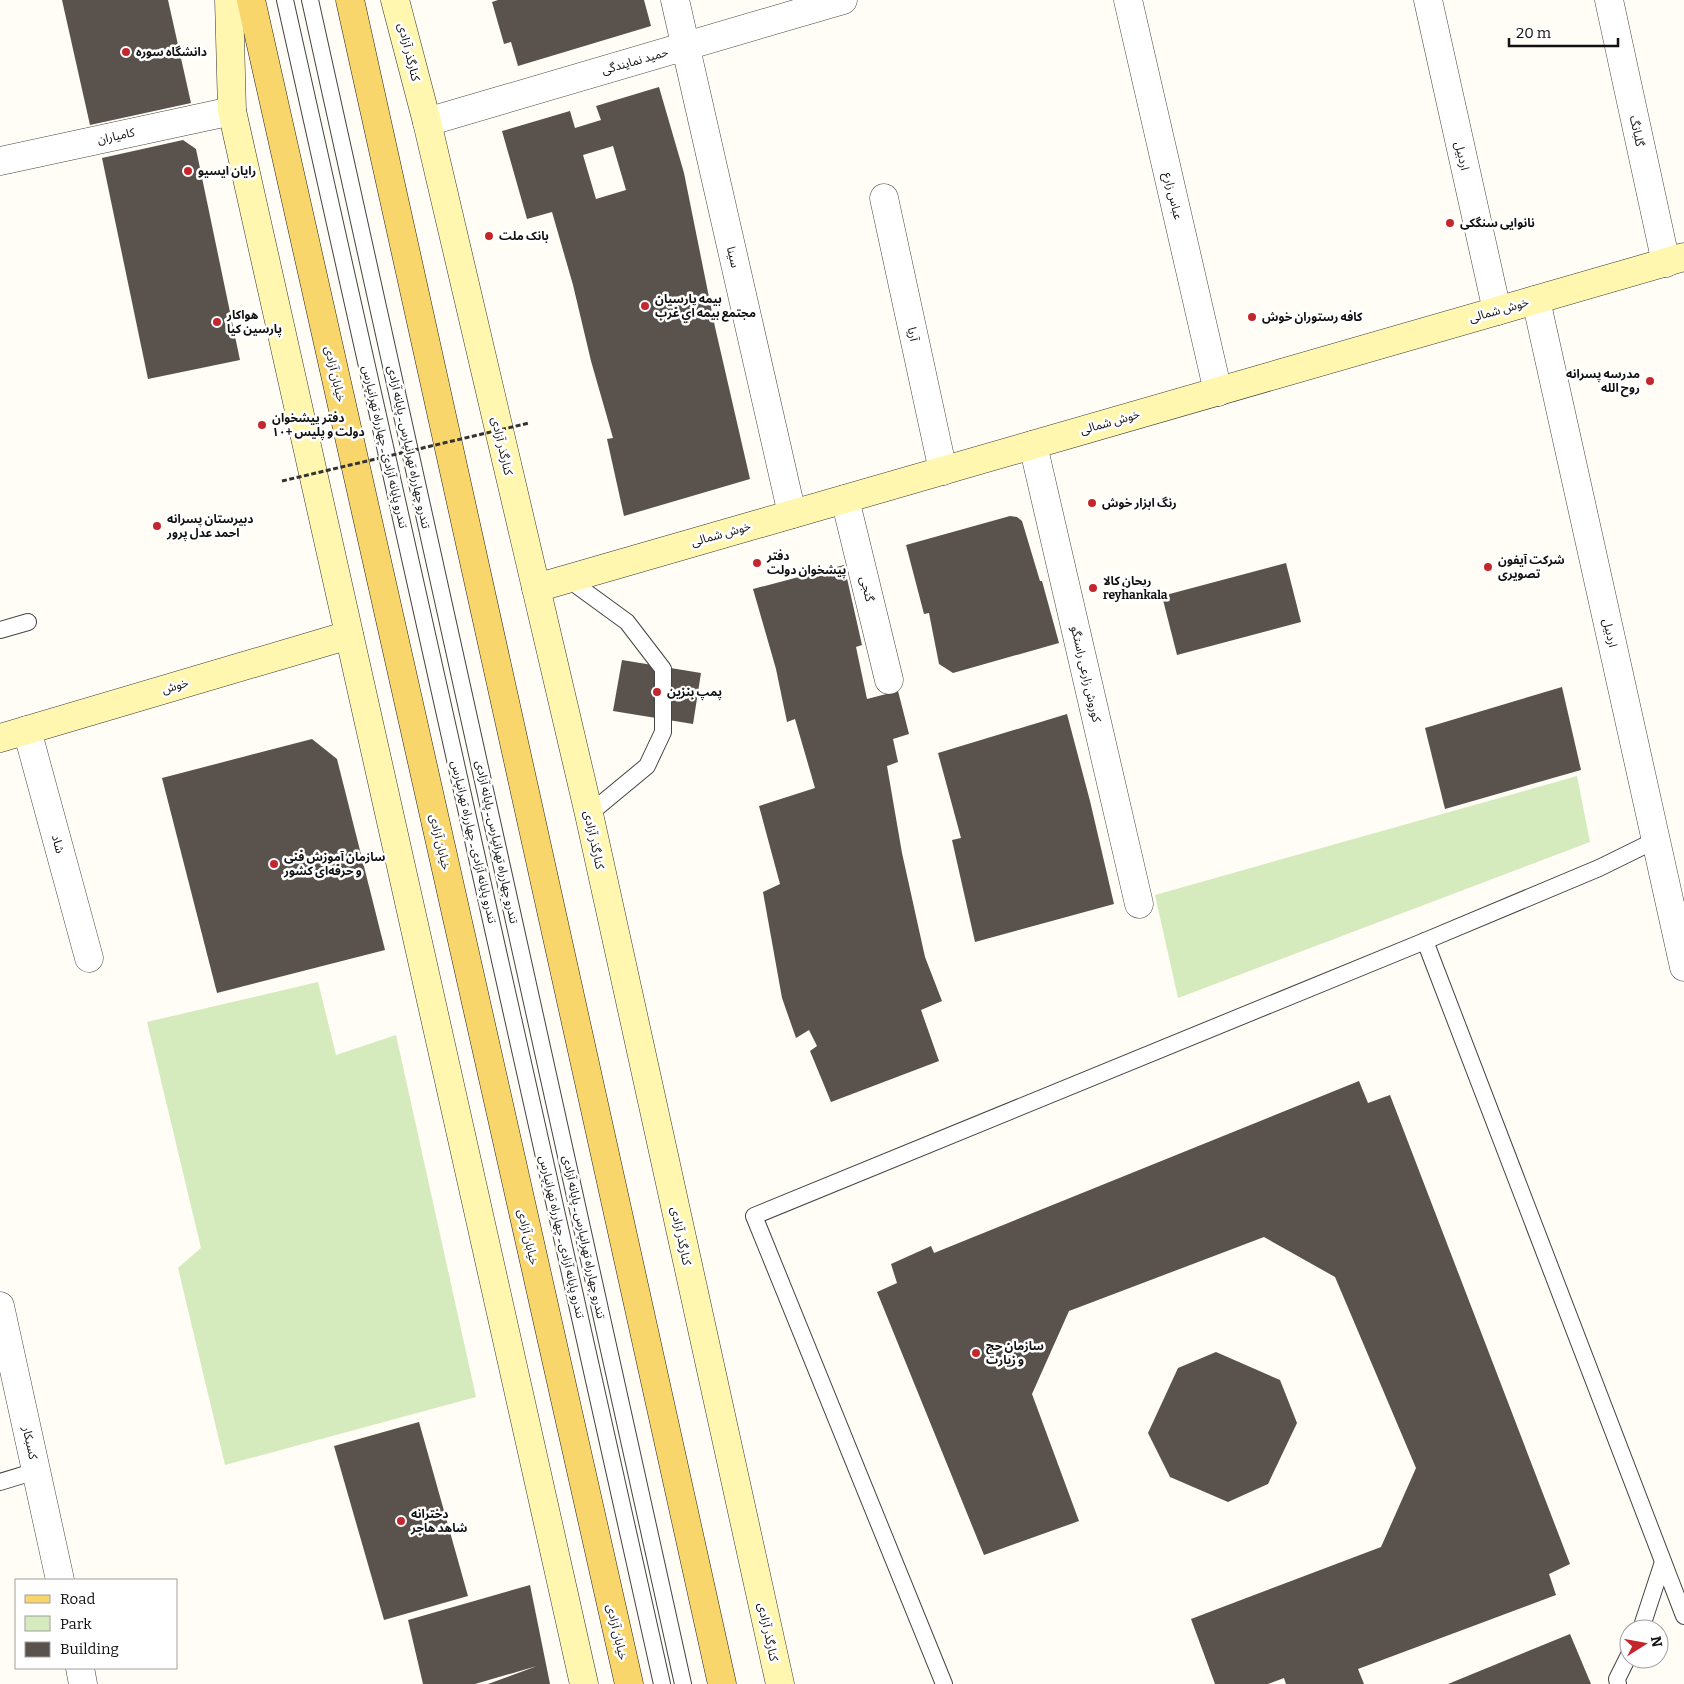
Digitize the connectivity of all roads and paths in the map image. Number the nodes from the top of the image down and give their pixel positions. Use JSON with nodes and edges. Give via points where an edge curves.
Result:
{"nodes":[{"id":1,"x":229,"y":0,"type":"edge"},
{"id":2,"x":251,"y":0,"type":"edge"},
{"id":3,"x":286,"y":0,"type":"edge"},
{"id":4,"x":310,"y":0,"type":"edge"},
{"id":5,"x":350,"y":0,"type":"edge"},
{"id":6,"x":395,"y":0,"type":"edge"},
{"id":7,"x":675,"y":0,"type":"edge"},
{"id":8,"x":842,"y":0,"type":"edge"},
{"id":9,"x":1128,"y":0,"type":"edge"},
{"id":10,"x":1428,"y":0,"type":"edge"},
{"id":11,"x":1609,"y":0,"type":"edge"},
{"id":12,"x":685,"y":46,"type":"junction"},
{"id":13,"x":232,"y":111,"type":"junction"},
{"id":14,"x":426,"y":122,"type":"junction"},
{"id":15,"x":0,"y":161,"type":"edge"},
{"id":16,"x":884,"y":198,"type":"dead end"},
{"id":17,"x":1675,"y":260,"type":"edge"},
{"id":18,"x":1514,"y":306,"type":"junction"},
{"id":19,"x":1218,"y":392,"type":"junction"},
{"id":20,"x":529,"y":423,"type":"dead end"},
{"id":21,"x":1033,"y":445,"type":"junction"},
{"id":22,"x":943,"y":471,"type":"junction"},
{"id":23,"x":282,"y":481,"type":"dead end"},
{"id":24,"x":845,"y":499,"type":"junction"},
{"id":25,"x":792,"y":514,"type":"junction"},
{"id":26,"x":568,"y":579,"type":"junction"},
{"id":27,"x":536,"y":588,"type":"junction"},
{"id":28,"x":28,"y":622,"type":"dead end"},
{"id":29,"x":0,"y":630,"type":"edge"},
{"id":30,"x":349,"y":635,"type":"junction"},
{"id":31,"x":888,"y":680,"type":"dead end"},
{"id":32,"x":27,"y":730,"type":"junction"},
{"id":33,"x":0,"y":738,"type":"edge"},
{"id":34,"x":589,"y":814,"type":"junction"},
{"id":35,"x":1656,"y":840,"type":"junction"},
{"id":36,"x":1139,"y":904,"type":"dead end"},
{"id":37,"x":1425,"y":941,"type":"junction"},
{"id":38,"x":89,"y":958,"type":"dead end"},
{"id":39,"x":1684,"y":967,"type":"edge"},
{"id":40,"x":0,"y":1306,"type":"edge"},
{"id":41,"x":5,"y":1351,"type":"edge"},
{"id":42,"x":36,"y":1471,"type":"junction"},
{"id":43,"x":0,"y":1482,"type":"edge"},
{"id":44,"x":1663,"y":1562,"type":"junction"},
{"id":45,"x":60,"y":1579,"type":"edge"},
{"id":46,"x":1684,"y":1616,"type":"edge"},
{"id":47,"x":1644,"y":1619,"type":"edge"},
{"id":48,"x":80,"y":1669,"type":"edge"},
{"id":49,"x":1622,"y":1669,"type":"edge"},
{"id":50,"x":83,"y":1684,"type":"edge"},
{"id":51,"x":584,"y":1684,"type":"edge"},
{"id":52,"x":629,"y":1684,"type":"edge"},
{"id":53,"x":662,"y":1684,"type":"edge"},
{"id":54,"x":683,"y":1684,"type":"edge"},
{"id":55,"x":722,"y":1684,"type":"edge"},
{"id":56,"x":780,"y":1684,"type":"edge"},
{"id":57,"x":944,"y":1684,"type":"edge"},
{"id":58,"x":1618,"y":1684,"type":"edge"}],
"edges":[{"from":1,"to":13,"type":"main road"},
{"from":2,"to":52,"type":"main road","name":"خیابان آزادی"},
{"from":3,"to":53,"type":"lane","name":"تندرو پایانه آزادی ـ چهارراه تهرانپارس"},
{"from":4,"to":54,"type":"lane","name":"تندرو چهارراه تهرانپارس ـ پایانه آزادی"},
{"from":5,"to":55,"type":"main road"},
{"from":6,"to":14,"type":"main road","name":"کنارگذر آزادی"},
{"from":7,"to":12,"type":"street","name":"سینا"},
{"from":8,"to":12,"type":"street","name":"حمید نمایندگی"},
{"from":9,"to":19,"type":"street","name":"عباس زارع"},
{"from":10,"to":18,"type":"street","name":"اردبیل"},
{"from":11,"to":17,"type":"street","name":"گلبانگ"},
{"from":12,"to":14,"type":"street","name":"حمید نمایندگی"},
{"from":12,"to":25,"type":"street","name":"سینا"},
{"from":13,"to":15,"type":"street","name":"کامیاران"},
{"from":13,"to":30,"type":"main road"},
{"from":14,"to":27,"type":"main road","name":"کنارگذر آزادی"},
{"from":16,"to":22,"type":"street","name":"آریا"},
{"from":17,"to":18,"type":"main road","name":"خوش شمالی"},
{"from":18,"to":19,"type":"main road","name":"خوش شمالی"},
{"from":18,"to":35,"type":"street","name":"اردبیل"},
{"from":19,"to":21,"type":"main road","name":"خوش شمالی"},
{"from":20,"to":23,"type":"path","bridge":true},
{"from":21,"to":22,"type":"main road","name":"خوش شمالی"},
{"from":21,"to":36,"type":"street","name":"کوروش زارعی راستگو"},
{"from":22,"to":24,"type":"main road","name":"خوش شمالی"},
{"from":24,"to":25,"type":"main road","name":"خوش شمالی"},
{"from":24,"to":31,"type":"street","name":"گنجی"},
{"from":25,"to":26,"type":"main road","name":"خوش شمالی"},
{"from":26,"to":27,"type":"main road","name":"خوش شمالی"},
{"from":26,"to":34,"type":"lane","via":[[627,622],[664,669],[664,732],[646,766]]},
{"from":27,"to":34,"type":"main road","name":"کنارگذر آزادی"},
{"from":28,"to":29,"type":"lane"},
{"from":30,"to":32,"type":"main road","name":"خوش"},
{"from":30,"to":51,"type":"main road"},
{"from":32,"to":33,"type":"main road","name":"خوش"},
{"from":32,"to":38,"type":"street","name":"شاد"},
{"from":34,"to":56,"type":"main road","name":"کنارگذر آزادی"},
{"from":35,"to":37,"type":"lane"},
{"from":35,"to":39,"type":"street","name":"اردبیل"},
{"from":37,"to":44,"type":"lane"},
{"from":37,"to":57,"type":"lane","via":[[754,1216]]},
{"from":40,"to":41,"type":"street","name":"کسبکار"},
{"from":41,"to":42,"type":"street","name":"کسبکار"},
{"from":42,"to":43,"type":"lane"},
{"from":42,"to":45,"type":"street","name":"کسبکار"},
{"from":44,"to":46,"type":"lane"},
{"from":44,"to":47,"type":"lane"},
{"from":48,"to":50,"type":"street"},
{"from":49,"to":58,"type":"lane"}]}
